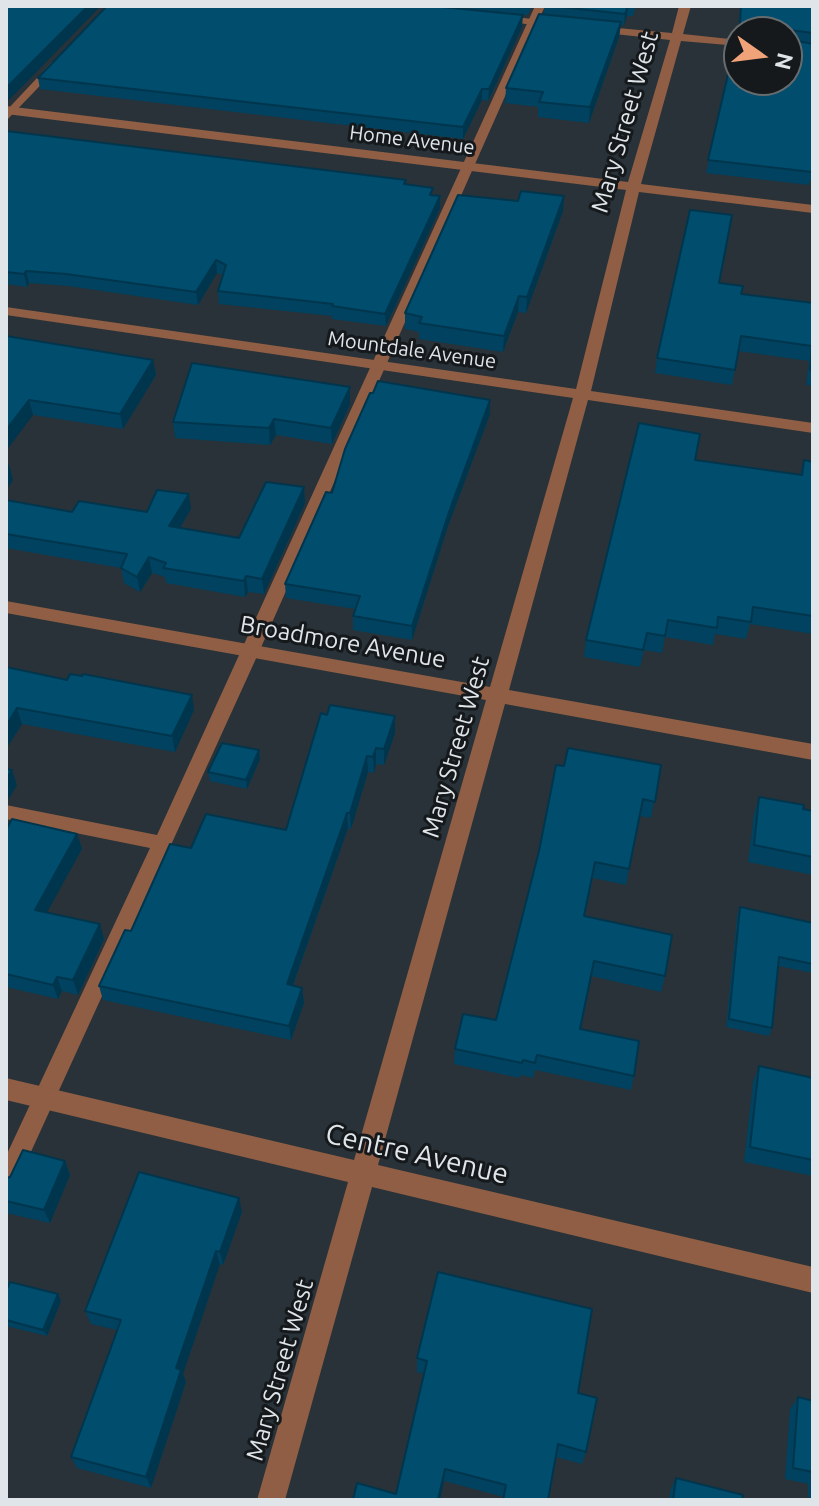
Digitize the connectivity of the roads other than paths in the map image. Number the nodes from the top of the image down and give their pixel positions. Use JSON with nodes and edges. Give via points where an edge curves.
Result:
{"nodes":[{"id":1,"x":685,"y":6,"type":"edge"},
{"id":2,"x":537,"y":14,"type":"edge"},
{"id":3,"x":488,"y":17,"type":"edge"},
{"id":4,"x":676,"y":37,"type":"junction"},
{"id":5,"x":723,"y":41,"type":"edge"},
{"id":6,"x":66,"y":53,"type":"edge"},
{"id":7,"x":8,"y":113,"type":"edge"},
{"id":8,"x":469,"y":167,"type":"junction"},
{"id":9,"x":633,"y":188,"type":"junction"},
{"id":10,"x":813,"y":209,"type":"edge"},
{"id":11,"x":6,"y":311,"type":"edge"},
{"id":12,"x":379,"y":365,"type":"junction"},
{"id":13,"x":582,"y":395,"type":"junction"},
{"id":14,"x":813,"y":428,"type":"edge"},
{"id":15,"x":6,"y":607,"type":"edge"},
{"id":16,"x":251,"y":652,"type":"junction"},
{"id":17,"x":497,"y":696,"type":"junction"},
{"id":18,"x":813,"y":752,"type":"edge"},
{"id":19,"x":6,"y":812,"type":"edge"},
{"id":20,"x":161,"y":843,"type":"junction"},
{"id":21,"x":6,"y":1089,"type":"edge"},
{"id":22,"x":45,"y":1098,"type":"junction"},
{"id":23,"x":363,"y":1171,"type":"junction"},
{"id":24,"x":6,"y":1181,"type":"edge"},
{"id":25,"x":813,"y":1280,"type":"edge"},
{"id":26,"x":271,"y":1500,"type":"edge"}],
"edges":[{"from":1,"to":4,"type":"street","name":"Mary Street West"},
{"from":2,"to":3,"type":"street"},
{"from":2,"to":4,"type":"street"},
{"from":2,"to":8,"type":"lane"},
{"from":4,"to":5,"type":"street"},
{"from":4,"to":9,"type":"street","name":"Mary Street West"},
{"from":6,"to":7,"type":"lane"},
{"from":7,"to":8,"type":"street","name":"Home Avenue"},
{"from":8,"to":9,"type":"street","name":"Home Avenue"},
{"from":8,"to":12,"type":"lane"},
{"from":9,"to":10,"type":"street","name":"Home Avenue"},
{"from":9,"to":13,"type":"street","name":"Mary Street West"},
{"from":11,"to":12,"type":"street","name":"Mountdale Avenue"},
{"from":12,"to":13,"type":"street","name":"Mountdale Avenue"},
{"from":12,"to":16,"type":"lane"},
{"from":13,"to":14,"type":"street","name":"Mountdale Avenue"},
{"from":13,"to":17,"type":"street","name":"Mary Street West"},
{"from":15,"to":16,"type":"street","name":"Broadmore Avenue"},
{"from":16,"to":17,"type":"street","name":"Broadmore Avenue"},
{"from":16,"to":20,"type":"lane"},
{"from":17,"to":18,"type":"street","name":"Broadmore Avenue"},
{"from":17,"to":23,"type":"street","name":"Mary Street West"},
{"from":19,"to":20,"type":"lane"},
{"from":20,"to":22,"type":"lane"},
{"from":21,"to":22,"type":"street","name":"Centre Avenue"},
{"from":22,"to":23,"type":"street","name":"Centre Avenue"},
{"from":22,"to":24,"type":"lane"},
{"from":23,"to":25,"type":"street","name":"Centre Avenue"},
{"from":23,"to":26,"type":"street","name":"Mary Street West"}]}
